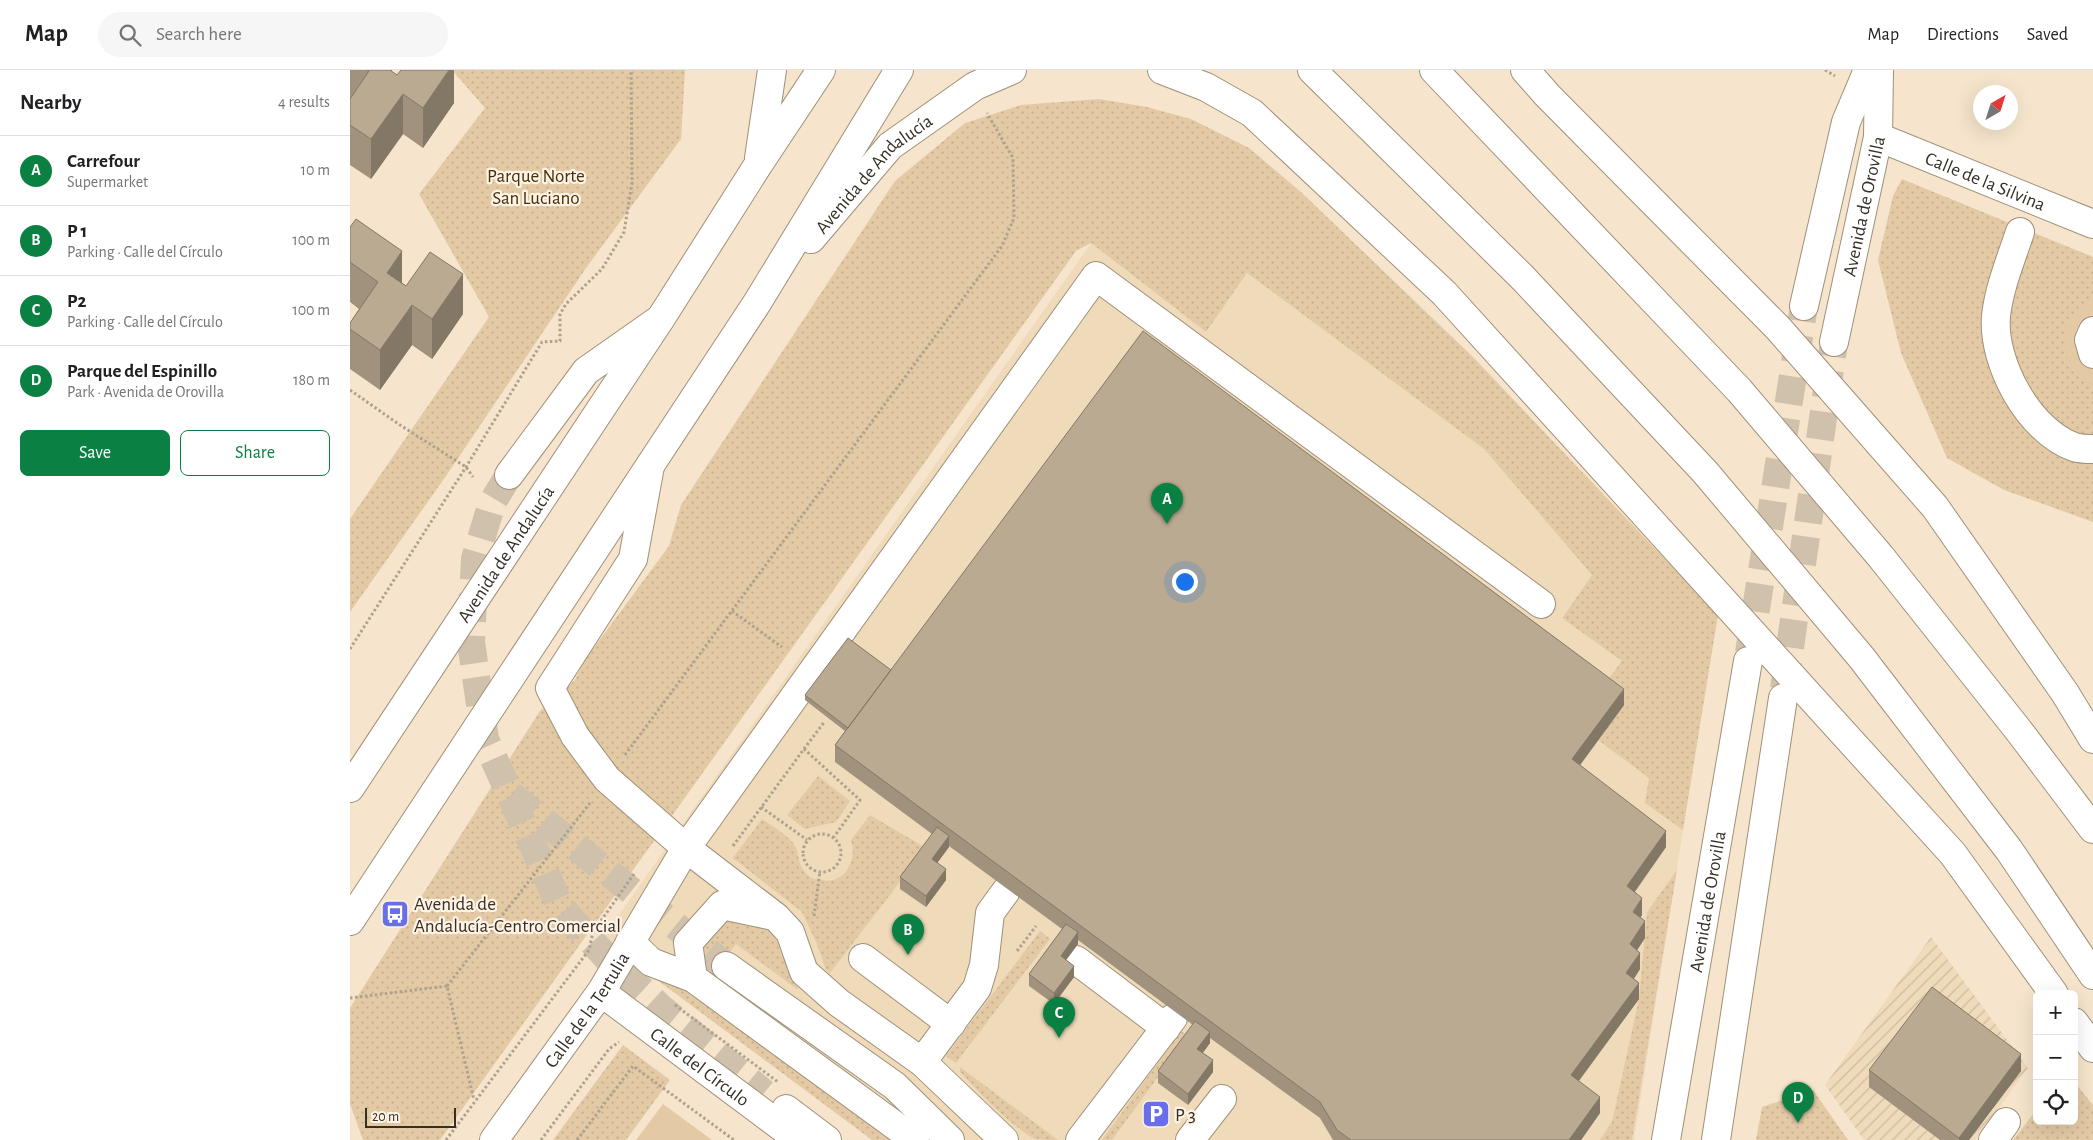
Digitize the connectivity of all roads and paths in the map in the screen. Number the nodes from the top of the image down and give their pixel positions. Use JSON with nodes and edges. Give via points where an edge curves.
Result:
{"nodes":[{"id":1,"x":631,"y":70,"type":"edge"},
{"id":2,"x":772,"y":70,"type":"edge"},
{"id":3,"x":821,"y":70,"type":"edge"},
{"id":4,"x":899,"y":70,"type":"edge"},
{"id":5,"x":1012,"y":70,"type":"edge"},
{"id":6,"x":1162,"y":70,"type":"edge"},
{"id":7,"x":1312,"y":70,"type":"edge"},
{"id":8,"x":1434,"y":70,"type":"edge"},
{"id":9,"x":1525,"y":70,"type":"edge"},
{"id":10,"x":1825,"y":70,"type":"edge"},
{"id":11,"x":1868,"y":70,"type":"edge"},
{"id":12,"x":1879,"y":70,"type":"edge"},
{"id":13,"x":1836,"y":76,"type":"dead end"},
{"id":14,"x":986,"y":111,"type":"dead end"},
{"id":15,"x":1878,"y":137,"type":"junction"},
{"id":16,"x":758,"y":164,"type":"junction"},
{"id":17,"x":2093,"y":224,"type":"edge"},
{"id":18,"x":2020,"y":232,"type":"dead end"},
{"id":19,"x":757,"y":303,"type":"junction"},
{"id":20,"x":1804,"y":306,"type":"tunnel mouth"},
{"id":21,"x":661,"y":318,"type":"junction"},
{"id":22,"x":2093,"y":331,"type":"edge"},
{"id":23,"x":1834,"y":342,"type":"tunnel mouth"},
{"id":24,"x":2093,"y":354,"type":"edge"},
{"id":25,"x":350,"y":390,"type":"edge"},
{"id":26,"x":2093,"y":449,"type":"edge"},
{"id":27,"x":650,"y":466,"type":"junction"},
{"id":28,"x":466,"y":467,"type":"junction"},
{"id":29,"x":509,"y":474,"type":"tunnel mouth"},
{"id":30,"x":473,"y":477,"type":"dead end"},
{"id":31,"x":1541,"y":604,"type":"dead end"},
{"id":32,"x":732,"y":611,"type":"junction"},
{"id":33,"x":782,"y":647,"type":"dead end"},
{"id":34,"x":350,"y":649,"type":"edge"},
{"id":35,"x":1748,"y":661,"type":"tunnel mouth"},
{"id":36,"x":1783,"y":698,"type":"tunnel mouth"},
{"id":37,"x":825,"y":720,"type":"edge"},
{"id":38,"x":2093,"y":739,"type":"edge"},
{"id":39,"x":804,"y":749,"type":"junction"},
{"id":40,"x":622,"y":760,"type":"dead end"},
{"id":41,"x":350,"y":788,"type":"edge"},
{"id":42,"x":594,"y":799,"type":"dead end"},
{"id":43,"x":762,"y":807,"type":"junction"},
{"id":44,"x":2093,"y":828,"type":"edge"},
{"id":45,"x":834,"y":837,"type":"junction"},
{"id":46,"x":807,"y":840,"type":"junction"},
{"id":47,"x":732,"y":847,"type":"dead end"},
{"id":48,"x":686,"y":848,"type":"junction"},
{"id":49,"x":636,"y":870,"type":"dead end"},
{"id":50,"x":820,"y":871,"type":"junction"},
{"id":51,"x":1006,"y":891,"type":"edge"},
{"id":52,"x":776,"y":916,"type":"junction"},
{"id":53,"x":814,"y":918,"type":"dead end"},
{"id":54,"x":350,"y":921,"type":"edge"},
{"id":55,"x":630,"y":942,"type":"junction"},
{"id":56,"x":863,"y":958,"type":"dead end"},
{"id":57,"x":1076,"y":960,"type":"dead end"},
{"id":58,"x":726,"y":966,"type":"tunnel mouth"},
{"id":59,"x":2093,"y":976,"type":"edge"},
{"id":60,"x":693,"y":978,"type":"junction"},
{"id":61,"x":447,"y":986,"type":"junction"},
{"id":62,"x":2051,"y":990,"type":"edge"},
{"id":63,"x":602,"y":992,"type":"junction"},
{"id":64,"x":350,"y":998,"type":"edge"},
{"id":65,"x":673,"y":1003,"type":"dead end"},
{"id":66,"x":950,"y":1024,"type":"junction"},
{"id":67,"x":2078,"y":1027,"type":"edge"},
{"id":68,"x":623,"y":1039,"type":"dead end"},
{"id":69,"x":2093,"y":1048,"type":"edge"},
{"id":70,"x":922,"y":1062,"type":"junction"},
{"id":71,"x":772,"y":1088,"type":"joint"},
{"id":72,"x":474,"y":1101,"type":"junction"},
{"id":73,"x":446,"y":1140,"type":"edge"},
{"id":74,"x":494,"y":1140,"type":"edge"},
{"id":75,"x":540,"y":1140,"type":"edge"},
{"id":76,"x":577,"y":1140,"type":"edge"},
{"id":77,"x":734,"y":1140,"type":"edge"},
{"id":78,"x":799,"y":1140,"type":"edge"},
{"id":79,"x":827,"y":1140,"type":"edge"},
{"id":80,"x":915,"y":1140,"type":"edge"},
{"id":81,"x":950,"y":1140,"type":"edge"},
{"id":82,"x":1004,"y":1140,"type":"edge"},
{"id":83,"x":1080,"y":1140,"type":"edge"},
{"id":84,"x":1666,"y":1140,"type":"edge"},
{"id":85,"x":1716,"y":1140,"type":"edge"}],
"edges":[{"from":1,"to":28,"type":"path","via":[[632,182],[624,232],[602,269],[566,304],[560,314],[560,341],[542,342]]},
{"from":2,"to":16,"type":"main road","name":"Avenida de Andalucía"},
{"from":3,"to":16,"type":"main road","name":"Avenida de Andalucía"},
{"from":4,"to":19,"type":"main road","name":"Avenida de Andalucía"},
{"from":5,"to":19,"type":"main road","name":"Avenida de Andalucía","via":[[975,86],[890,146]]},
{"from":6,"to":62,"type":"main road","via":[[1206,87],[1252,113],[1444,293],[1953,854]]},
{"from":7,"to":59,"type":"main road","via":[[1524,278],[1706,472],[1879,680],[2009,850]]},
{"from":8,"to":44,"type":"main road","via":[[1739,390],[1881,557]]},
{"from":9,"to":38,"type":"main road","via":[[1778,328],[1935,507],[2065,693]]},
{"from":10,"to":13,"type":"path"},
{"from":11,"to":20,"type":"main road","name":"Avenida de Orovilla","via":[[1846,122]]},
{"from":12,"to":15,"type":"main road","name":"Avenida de Orovilla"},
{"from":14,"to":32,"type":"path","via":[[1012,158],[1014,218],[1002,246]]},
{"from":15,"to":17,"type":"main road","name":"Calle de la Silvina"},
{"from":15,"to":23,"type":"main road","name":"Avenida de Orovilla"},
{"from":16,"to":21,"type":"main road","name":"Avenida de Andalucía"},
{"from":18,"to":26,"type":"main road","via":[[1996,316],[1996,339],[2008,376],[2024,405],[2046,431],[2074,447]]},
{"from":19,"to":27,"type":"main road","name":"Avenida de Andalucía"},
{"from":21,"to":29,"type":"main road","name":"Avenida de Andalucía","via":[[586,371]]},
{"from":21,"to":41,"type":"main road","name":"Avenida de Andalucía"},
{"from":22,"to":24,"type":"main road","via":[[2089,340]]},
{"from":25,"to":28,"type":"path"},
{"from":27,"to":48,"type":"main road","name":"Avenida de Andalucía","via":[[633,558],[550,688],[576,736],[607,779]]},
{"from":27,"to":54,"type":"main road","name":"Avenida de Andalucía"},
{"from":28,"to":30,"type":"path"},
{"from":28,"to":34,"type":"path"},
{"from":31,"to":48,"type":"main road","name":"Calle de la Tertulia","via":[[1096,276]]},
{"from":32,"to":33,"type":"path"},
{"from":32,"to":40,"type":"path"},
{"from":35,"to":84,"type":"main road","name":"Avenida de Orovilla"},
{"from":36,"to":85,"type":"main road"},
{"from":37,"to":39,"type":"path"},
{"from":39,"to":43,"type":"path"},
{"from":39,"to":45,"type":"path","via":[[860,800]]},
{"from":42,"to":61,"type":"path"},
{"from":43,"to":46,"type":"path"},
{"from":43,"to":47,"type":"path"},
{"from":45,"to":46,"type":"path","via":[[825,833],[815,834]]},
{"from":45,"to":50,"type":"path","via":[[840,847],[841,858],[835,868]]},
{"from":46,"to":50,"type":"path","via":[[803,851],[805,862],[813,870]]},
{"from":48,"to":52,"type":"main road"},
{"from":48,"to":55,"type":"main road","name":"Calle de la Tertulia"},
{"from":49,"to":72,"type":"path","via":[[593,932],[589,950]]},
{"from":50,"to":53,"type":"path"},
{"from":51,"to":66,"type":"main road","via":[[990,913],[984,965],[977,988]]},
{"from":52,"to":60,"type":"main road","via":[[722,905],[688,943]]},
{"from":52,"to":70,"type":"main road","via":[[790,932],[804,972],[839,1003]]},
{"from":55,"to":60,"type":"main road","via":[[651,962]]},
{"from":55,"to":63,"type":"main road","name":"Calle de la Tertulia"},
{"from":56,"to":66,"type":"main road"},
{"from":57,"to":83,"type":"main road","via":[[1170,1023]]},
{"from":58,"to":81,"type":"main road","via":[[895,1086]]},
{"from":60,"to":80,"type":"main road"},
{"from":61,"to":64,"type":"path"},
{"from":61,"to":72,"type":"path"},
{"from":63,"to":74,"type":"main road","name":"Calle de la Tertulia"},
{"from":63,"to":78,"type":"main road","name":"Calle del Círculo"},
{"from":65,"to":71,"type":"path"},
{"from":66,"to":70,"type":"main road"},
{"from":67,"to":69,"type":"main road"},
{"from":68,"to":75,"type":"path","via":[[609,1049]]},
{"from":70,"to":82,"type":"main road"},
{"from":71,"to":79,"type":"main road","name":"Calle del Círculo"},
{"from":72,"to":73,"type":"path"},
{"from":76,"to":77,"type":"path","via":[[633,1066]]}]}
